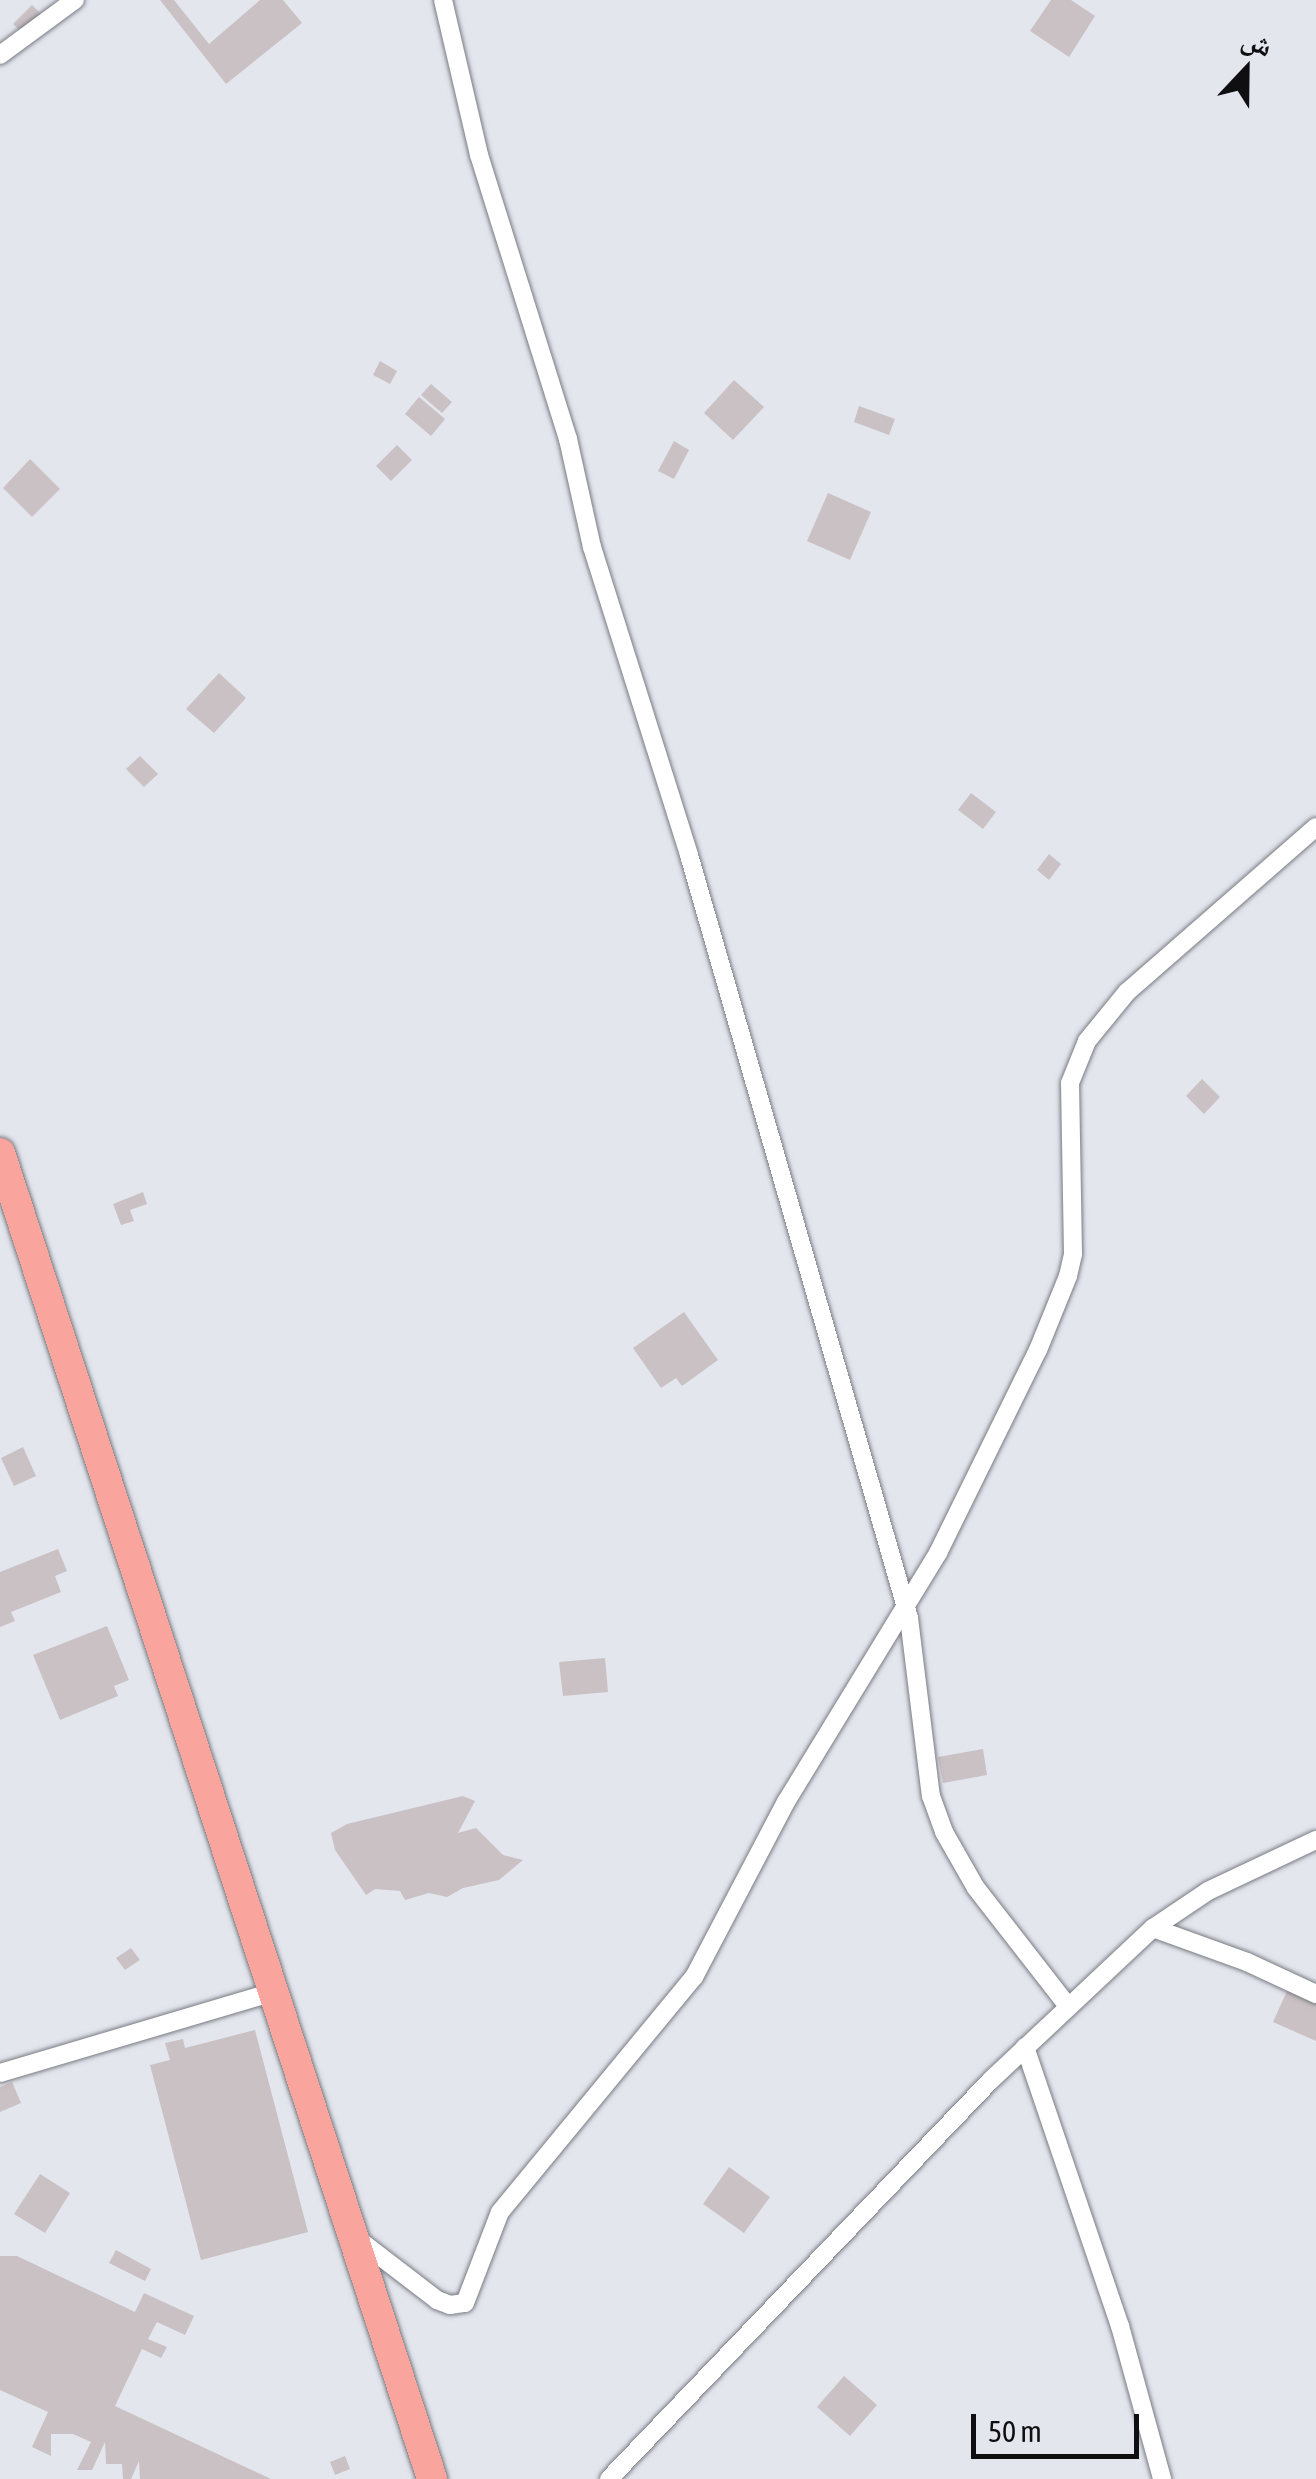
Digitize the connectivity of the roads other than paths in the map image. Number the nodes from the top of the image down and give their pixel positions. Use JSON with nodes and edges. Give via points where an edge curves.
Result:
{"nodes":[{"id":1,"x":75,"y":0,"type":"edge"},
{"id":2,"x":443,"y":0,"type":"edge"},
{"id":3,"x":0,"y":55,"type":"edge"},
{"id":4,"x":1316,"y":828,"type":"edge"},
{"id":5,"x":0,"y":1153,"type":"edge"},
{"id":6,"x":906,"y":1606,"type":"junction"},
{"id":7,"x":1316,"y":1840,"type":"edge"},
{"id":8,"x":1153,"y":1928,"type":"junction"},
{"id":9,"x":273,"y":1992,"type":"junction"},
{"id":10,"x":1316,"y":1994,"type":"edge"},
{"id":11,"x":1068,"y":2006,"type":"junction"},
{"id":12,"x":1025,"y":2047,"type":"junction"},
{"id":13,"x":0,"y":2074,"type":"edge"},
{"id":14,"x":351,"y":2234,"type":"junction"},
{"id":15,"x":432,"y":2479,"type":"edge"},
{"id":16,"x":609,"y":2479,"type":"edge"},
{"id":17,"x":1162,"y":2479,"type":"edge"}],
"edges":[{"from":1,"to":3,"type":"street"},
{"from":2,"to":6,"type":"street","via":[[479,155],[568,439],[592,547],[689,855]]},
{"from":4,"to":6,"type":"street","via":[[1127,992],[1087,1041],[1070,1082],[1075,1217],[1068,1276],[971,1485]]},
{"from":5,"to":9,"type":"main road"},
{"from":6,"to":11,"type":"street","via":[[931,1796],[944,1832],[976,1888]]},
{"from":6,"to":14,"type":"street","via":[[786,1802],[703,1963],[500,2212],[471,2297],[457,2306],[437,2300]]},
{"from":7,"to":8,"type":"street","via":[[1208,1891]]},
{"from":8,"to":10,"type":"street"},
{"from":8,"to":11,"type":"street"},
{"from":9,"to":13,"type":"street"},
{"from":9,"to":14,"type":"main road"},
{"from":11,"to":12,"type":"street"},
{"from":12,"to":16,"type":"street"},
{"from":12,"to":17,"type":"street","via":[[1120,2326]]},
{"from":14,"to":15,"type":"main road"}]}
